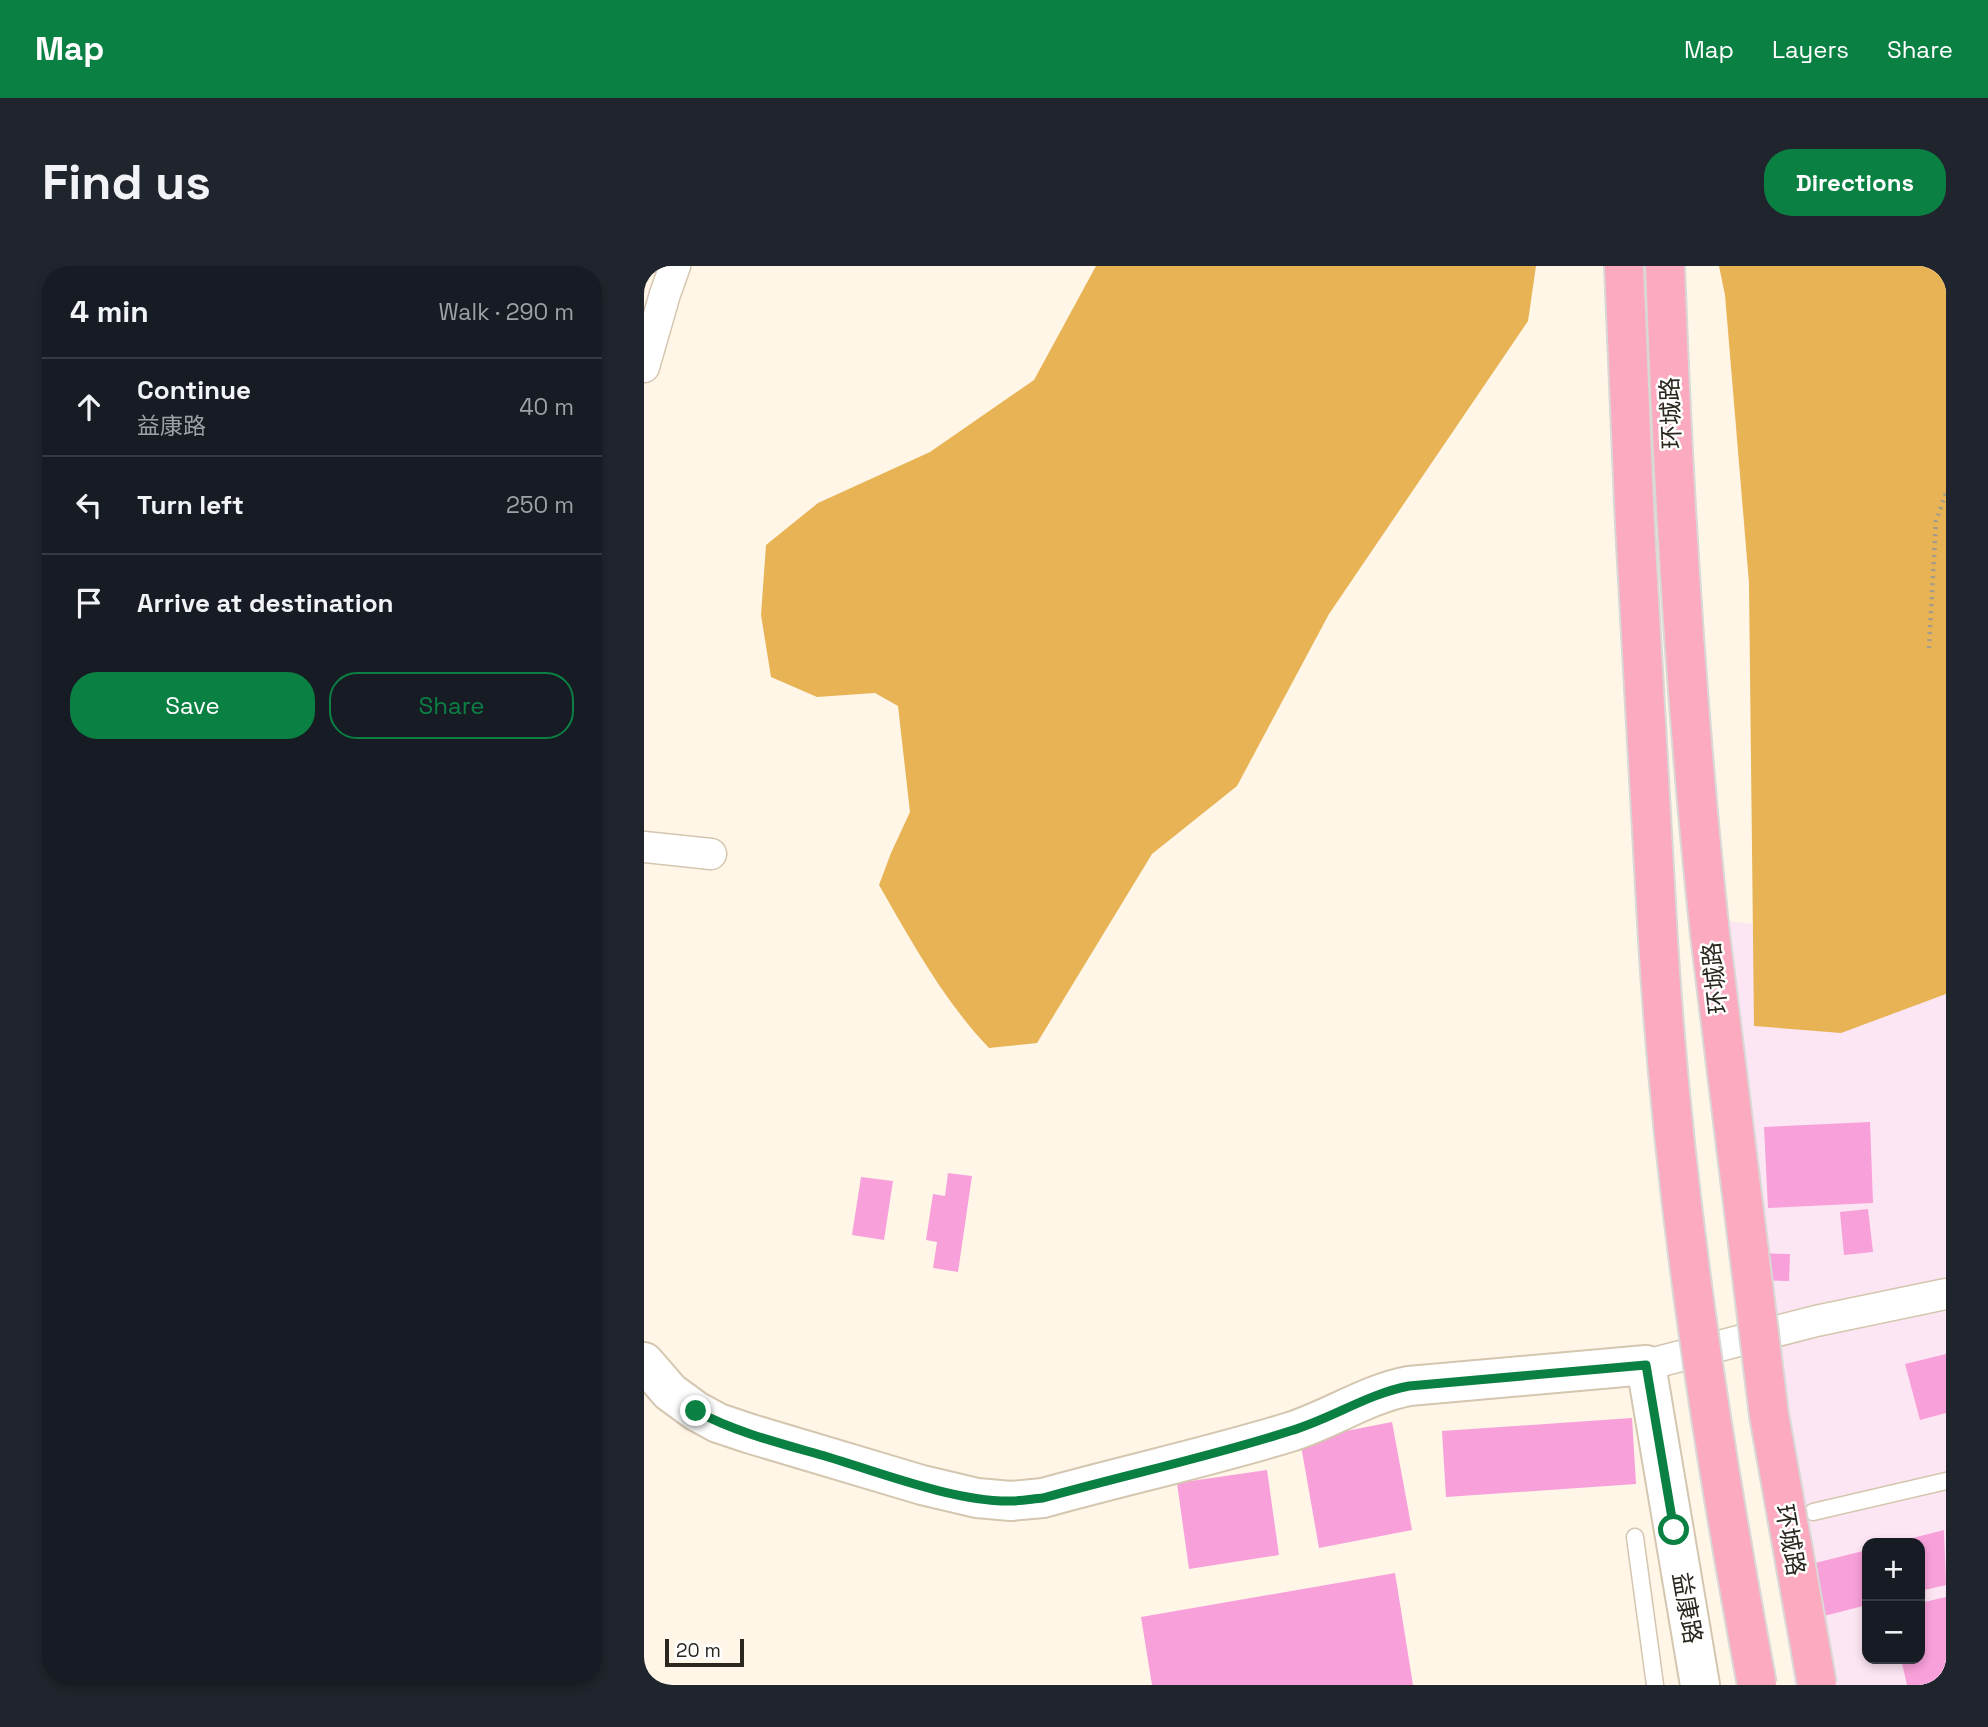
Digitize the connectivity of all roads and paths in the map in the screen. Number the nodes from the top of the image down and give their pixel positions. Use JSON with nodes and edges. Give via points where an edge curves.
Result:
{"nodes":[{"id":1,"x":675,"y":266,"type":"edge"},
{"id":2,"x":1624,"y":266,"type":"edge"},
{"id":3,"x":1665,"y":266,"type":"edge"},
{"id":4,"x":644,"y":368,"type":"edge"},
{"id":5,"x":1946,"y":494,"type":"edge"},
{"id":6,"x":1929,"y":648,"type":"dead end"},
{"id":7,"x":644,"y":847,"type":"edge"},
{"id":8,"x":711,"y":854,"type":"dead end"},
{"id":9,"x":1946,"y":1294,"type":"edge"},
{"id":10,"x":644,"y":1362,"type":"edge"},
{"id":11,"x":1646,"y":1365,"type":"junction"},
{"id":12,"x":1946,"y":1481,"type":"edge"},
{"id":13,"x":1813,"y":1513,"type":"dead end"},
{"id":14,"x":1636,"y":1537,"type":"dead end"},
{"id":15,"x":1655,"y":1685,"type":"edge"},
{"id":16,"x":1700,"y":1685,"type":"edge"},
{"id":17,"x":1757,"y":1685,"type":"edge"},
{"id":18,"x":1817,"y":1685,"type":"edge"}],
"edges":[{"from":1,"to":4,"type":"street"},
{"from":2,"to":17,"type":"main road","name":"环城路","bridge":true,"via":[[1658,940],[1673,1115],[1697,1318]]},
{"from":3,"to":18,"type":"main road","name":"环城路","bridge":true,"via":[[1679,574],[1710,934],[1769,1415]]},
{"from":5,"to":6,"type":"path","via":[[1936,520]]},
{"from":7,"to":8,"type":"street"},
{"from":9,"to":11,"type":"street","via":[[1816,1321]]},
{"from":10,"to":11,"type":"street","via":[[670,1392],[718,1423],[922,1485],[1011,1501],[1043,1498],[1291,1431],[1384,1391]]},
{"from":11,"to":16,"type":"street","name":"益康路"},
{"from":12,"to":13,"type":"lane"},
{"from":14,"to":15,"type":"lane"}]}
